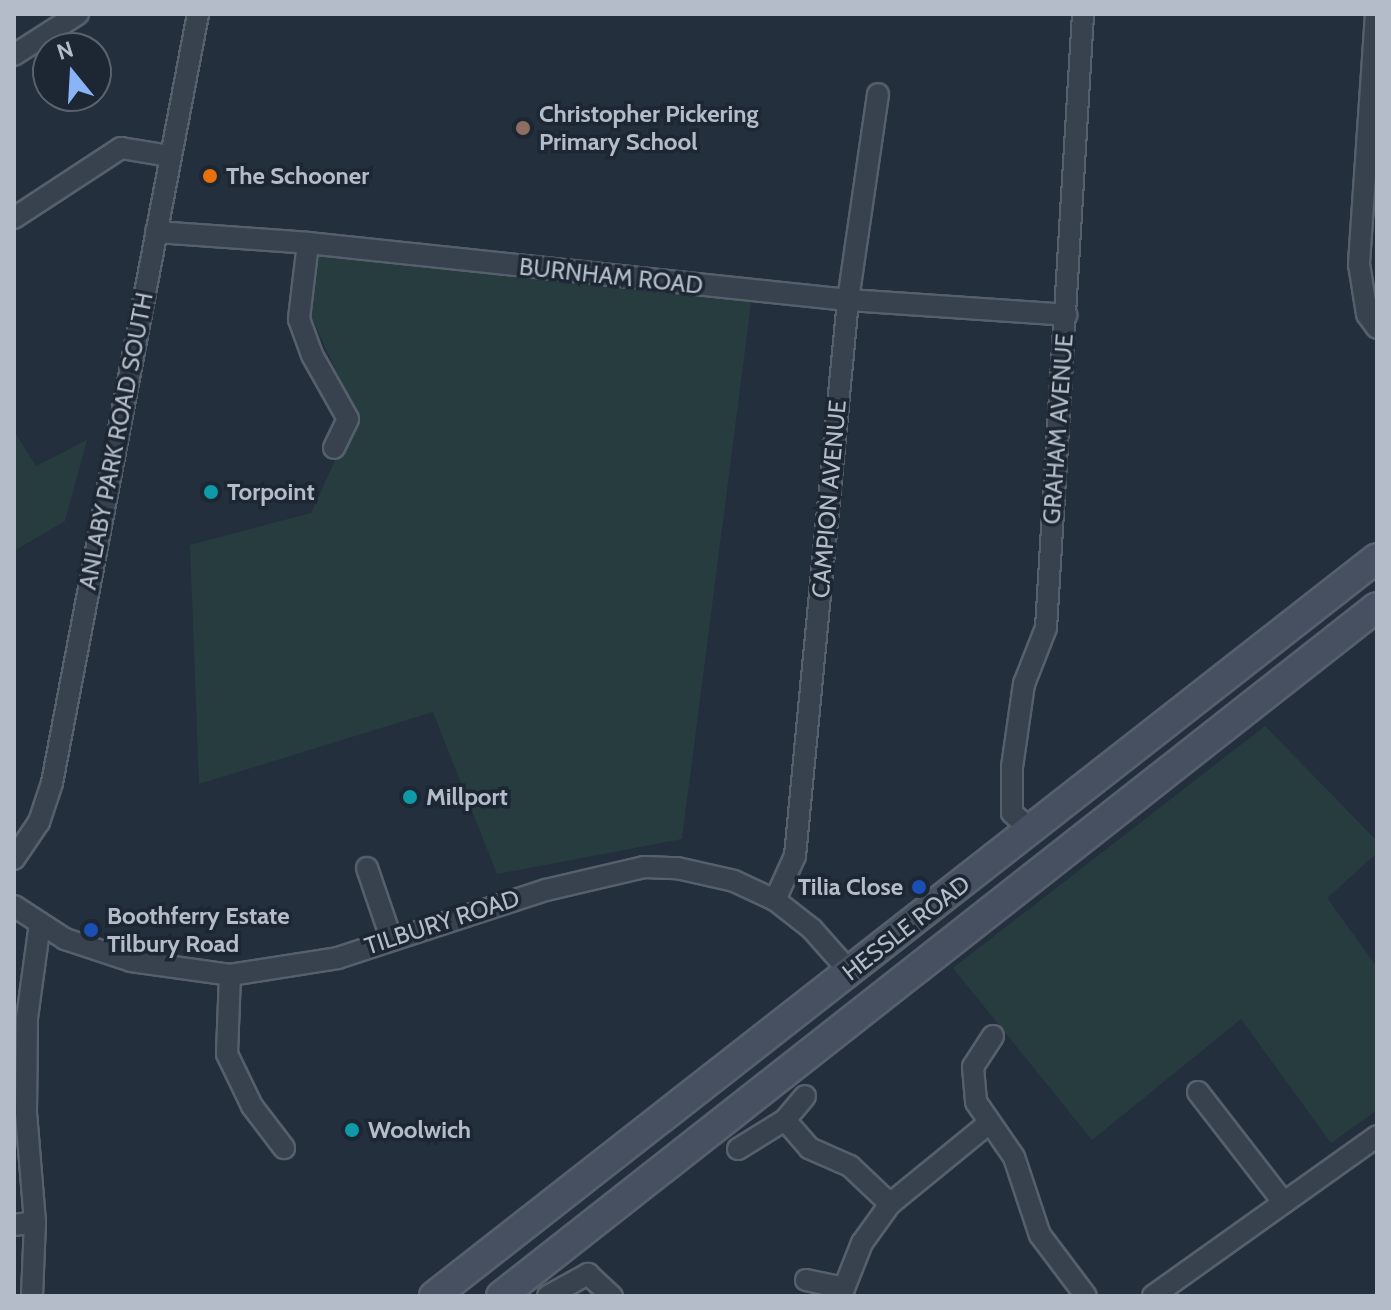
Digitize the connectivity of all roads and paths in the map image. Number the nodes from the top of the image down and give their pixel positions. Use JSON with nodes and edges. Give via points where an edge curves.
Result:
{"nodes":[{"id":1,"x":78,"y":14,"type":"edge"},
{"id":2,"x":198,"y":14,"type":"edge"},
{"id":3,"x":1083,"y":14,"type":"edge"},
{"id":4,"x":1376,"y":14,"type":"edge"},
{"id":5,"x":14,"y":55,"type":"edge"},
{"id":6,"x":878,"y":94,"type":"dead end"},
{"id":7,"x":170,"y":156,"type":"junction"},
{"id":8,"x":14,"y":218,"type":"edge"},
{"id":9,"x":156,"y":232,"type":"junction"},
{"id":10,"x":308,"y":243,"type":"junction"},
{"id":11,"x":848,"y":300,"type":"junction"},
{"id":12,"x":1066,"y":315,"type":"junction"},
{"id":13,"x":1377,"y":328,"type":"edge"},
{"id":14,"x":334,"y":448,"type":"dead end"},
{"id":15,"x":1377,"y":558,"type":"edge"},
{"id":16,"x":1377,"y":607,"type":"edge"},
{"id":17,"x":1032,"y":831,"type":"junction"},
{"id":18,"x":14,"y":859,"type":"edge"},
{"id":19,"x":367,"y":868,"type":"dead end"},
{"id":20,"x":775,"y":900,"type":"junction"},
{"id":21,"x":14,"y":906,"type":"edge"},
{"id":22,"x":40,"y":923,"type":"junction"},
{"id":23,"x":391,"y":938,"type":"junction"},
{"id":24,"x":850,"y":972,"type":"junction"},
{"id":25,"x":230,"y":975,"type":"junction"},
{"id":26,"x":993,"y":1036,"type":"dead end"},
{"id":27,"x":1198,"y":1092,"type":"dead end"},
{"id":28,"x":805,"y":1096,"type":"dead end"},
{"id":29,"x":785,"y":1120,"type":"junction"},
{"id":30,"x":989,"y":1123,"type":"junction"},
{"id":31,"x":1377,"y":1136,"type":"edge"},
{"id":32,"x":284,"y":1148,"type":"dead end"},
{"id":33,"x":738,"y":1149,"type":"dead end"},
{"id":34,"x":1284,"y":1203,"type":"junction"},
{"id":35,"x":890,"y":1204,"type":"junction"},
{"id":36,"x":35,"y":1222,"type":"junction"},
{"id":37,"x":14,"y":1225,"type":"edge"},
{"id":38,"x":806,"y":1280,"type":"dead end"},
{"id":39,"x":843,"y":1292,"type":"edge"},
{"id":40,"x":38,"y":1295,"type":"edge"},
{"id":41,"x":434,"y":1296,"type":"edge"},
{"id":42,"x":501,"y":1296,"type":"edge"},
{"id":43,"x":548,"y":1296,"type":"edge"},
{"id":44,"x":612,"y":1296,"type":"edge"},
{"id":45,"x":1086,"y":1296,"type":"edge"},
{"id":46,"x":1153,"y":1296,"type":"edge"}],
"edges":[{"from":1,"to":5,"type":"street"},
{"from":2,"to":7,"type":"street","name":"ANLABY PARK ROAD SOUTH"},
{"from":3,"to":12,"type":"street","name":"GRAHAM AVENUE"},
{"from":4,"to":13,"type":"street","via":[[1359,264],[1367,314]]},
{"from":6,"to":11,"type":"street","name":"CAMPION AVENUE"},
{"from":7,"to":8,"type":"street","via":[[121,148]]},
{"from":7,"to":9,"type":"street","name":"ANLABY PARK ROAD SOUTH"},
{"from":9,"to":10,"type":"street","name":"BURNHAM ROAD"},
{"from":9,"to":18,"type":"street","name":"ANLABY PARK ROAD SOUTH","via":[[52,783],[39,822]]},
{"from":10,"to":11,"type":"street","name":"BURNHAM ROAD"},
{"from":10,"to":14,"type":"street","via":[[299,319],[312,355],[348,419]]},
{"from":11,"to":12,"type":"street","name":"BURNHAM ROAD"},
{"from":11,"to":20,"type":"street","name":"CAMPION AVENUE","via":[[795,856]]},
{"from":12,"to":17,"type":"street","name":"GRAHAM AVENUE","via":[[1046,628],[1024,684],[1012,767],[1012,813]]},
{"from":15,"to":17,"type":"street","name":"HESSLE ROAD"},
{"from":16,"to":42,"type":"street","name":"HESSLE ROAD"},
{"from":17,"to":24,"type":"street","name":"HESSLE ROAD"},
{"from":19,"to":23,"type":"street"},
{"from":20,"to":23,"type":"street","name":"TILBURY ROAD","via":[[734,881],[677,868],[644,867],[546,890]]},
{"from":20,"to":24,"type":"street","name":"TILBURY ROAD","via":[[812,929]]},
{"from":21,"to":22,"type":"street","name":"TILBURY ROAD"},
{"from":22,"to":25,"type":"street","name":"TILBURY ROAD","via":[[65,939],[131,961]]},
{"from":22,"to":36,"type":"street","via":[[27,1066]]},
{"from":23,"to":25,"type":"street","name":"TILBURY ROAD","via":[[295,969]]},
{"from":24,"to":41,"type":"street","name":"HESSLE ROAD"},
{"from":25,"to":32,"type":"street","via":[[227,1054],[252,1106]]},
{"from":26,"to":30,"type":"street","via":[[973,1076],[976,1102]]},
{"from":27,"to":34,"type":"street"},
{"from":28,"to":29,"type":"street"},
{"from":29,"to":33,"type":"street"},
{"from":29,"to":35,"type":"street","via":[[809,1148],[850,1166]]},
{"from":30,"to":35,"type":"street"},
{"from":30,"to":45,"type":"street","via":[[1014,1157],[1040,1235]]},
{"from":31,"to":34,"type":"street"},
{"from":34,"to":46,"type":"street"},
{"from":35,"to":39,"type":"street","via":[[862,1243]]},
{"from":36,"to":37,"type":"street"},
{"from":36,"to":40,"type":"street"},
{"from":38,"to":39,"type":"street"},
{"from":43,"to":44,"type":"street","via":[[588,1274]]}]}
